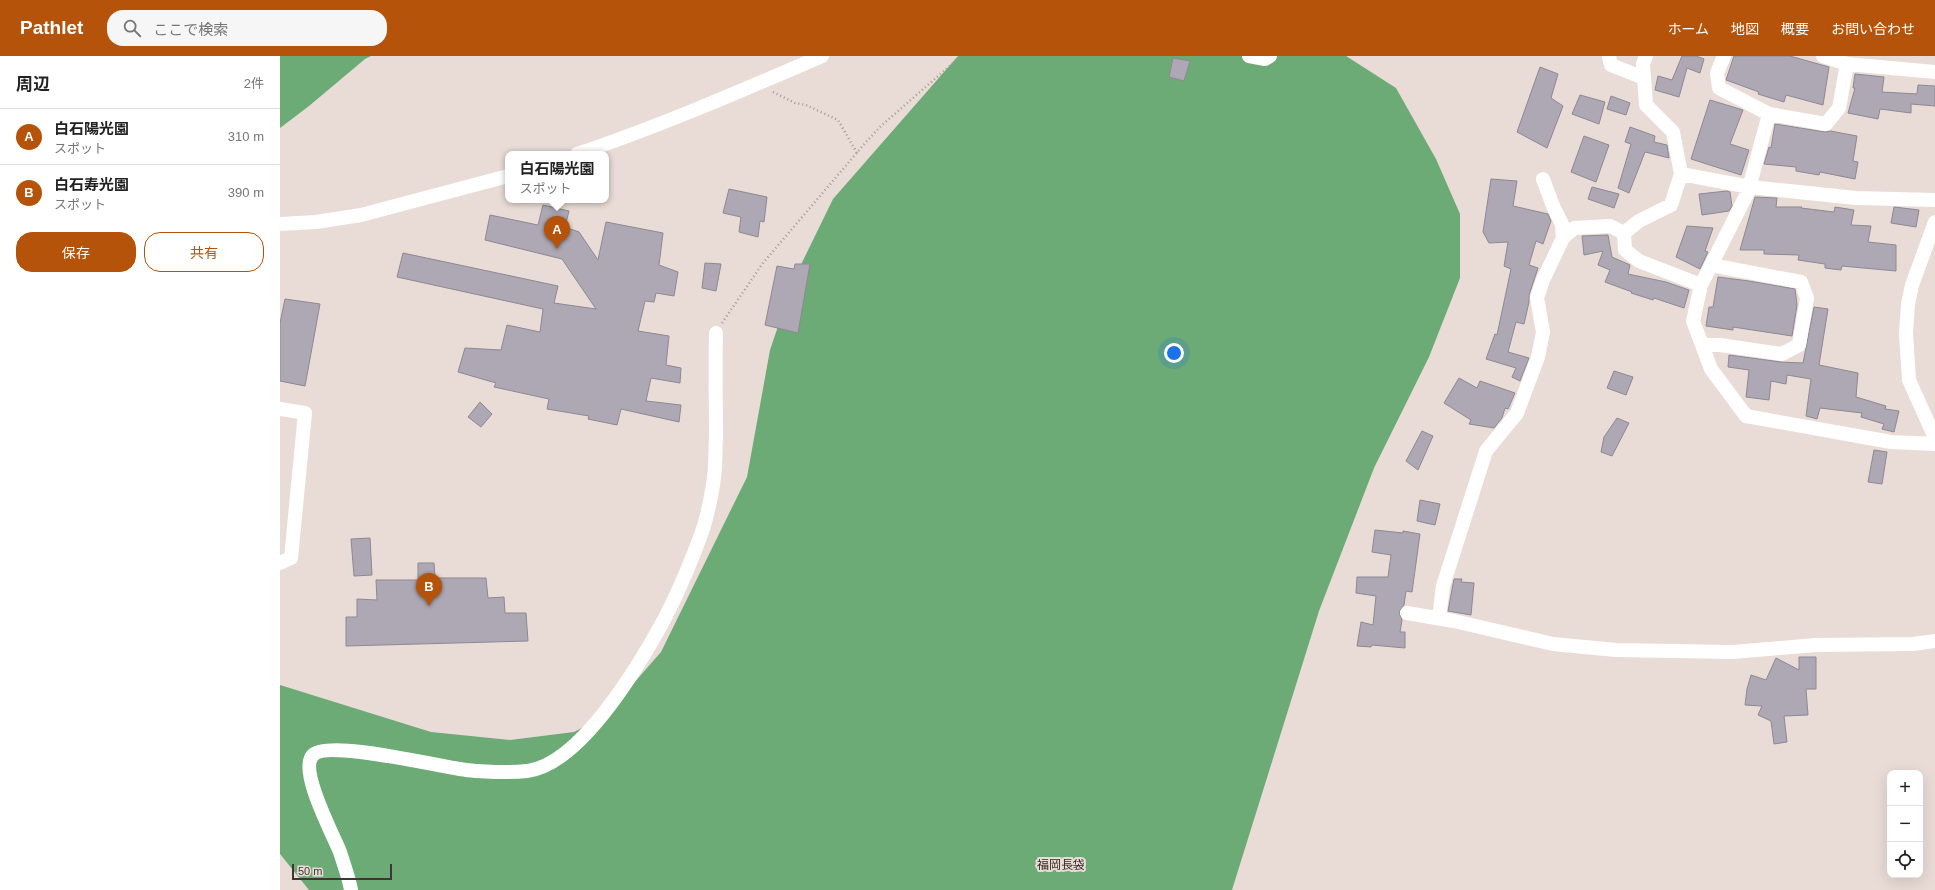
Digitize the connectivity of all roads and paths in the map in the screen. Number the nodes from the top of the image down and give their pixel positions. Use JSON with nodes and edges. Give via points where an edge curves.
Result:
{"nodes":[{"id":1,"x":822,"y":56,"type":"edge"},
{"id":2,"x":961,"y":56,"type":"edge"},
{"id":3,"x":1249,"y":56,"type":"edge"},
{"id":4,"x":1270,"y":56,"type":"edge"},
{"id":5,"x":1609,"y":56,"type":"edge"},
{"id":6,"x":1646,"y":56,"type":"edge"},
{"id":7,"x":1724,"y":56,"type":"edge"},
{"id":8,"x":1823,"y":56,"type":"edge"},
{"id":9,"x":1847,"y":64,"type":"junction"},
{"id":10,"x":1935,"y":72,"type":"edge"},
{"id":11,"x":1644,"y":78,"type":"junction"},
{"id":12,"x":757,"y":84,"type":"junction"},
{"id":13,"x":1770,"y":114,"type":"junction"},
{"id":14,"x":586,"y":151,"type":"edge"},
{"id":15,"x":857,"y":153,"type":"junction"},
{"id":16,"x":1681,"y":174,"type":"junction"},
{"id":17,"x":505,"y":177,"type":"edge"},
{"id":18,"x":1543,"y":179,"type":"dead end"},
{"id":19,"x":1750,"y":187,"type":"junction"},
{"id":20,"x":1935,"y":200,"type":"edge"},
{"id":21,"x":1935,"y":222,"type":"edge"},
{"id":22,"x":280,"y":224,"type":"edge"},
{"id":23,"x":1624,"y":233,"type":"junction"},
{"id":24,"x":1563,"y":238,"type":"junction"},
{"id":25,"x":1711,"y":265,"type":"junction"},
{"id":26,"x":1701,"y":285,"type":"junction"},
{"id":27,"x":716,"y":333,"type":"joint"},
{"id":28,"x":1702,"y":346,"type":"junction"},
{"id":29,"x":280,"y":409,"type":"edge"},
{"id":30,"x":1935,"y":438,"type":"edge"},
{"id":31,"x":1935,"y":444,"type":"edge"},
{"id":32,"x":280,"y":563,"type":"edge"},
{"id":33,"x":1407,"y":613,"type":"dead end"},
{"id":34,"x":1439,"y":618,"type":"junction"},
{"id":35,"x":1935,"y":641,"type":"edge"},
{"id":36,"x":351,"y":890,"type":"edge"}],
"edges":[{"from":1,"to":12,"type":"street"},
{"from":2,"to":15,"type":"path","via":[[881,126]]},
{"from":3,"to":4,"type":"street","via":[[1265,59]]},
{"from":5,"to":11,"type":"street","via":[[1611,65]]},
{"from":6,"to":11,"type":"street","via":[[1643,64]]},
{"from":7,"to":13,"type":"street","via":[[1717,73],[1719,88]]},
{"from":8,"to":9,"type":"street"},
{"from":9,"to":10,"type":"street"},
{"from":9,"to":13,"type":"street","via":[[1839,108],[1826,124]]},
{"from":11,"to":16,"type":"street","via":[[1646,105],[1673,132]]},
{"from":12,"to":14,"type":"street"},
{"from":12,"to":15,"type":"path","via":[[838,120]]},
{"from":13,"to":19,"type":"street"},
{"from":15,"to":27,"type":"path","via":[[763,263],[729,310]]},
{"from":16,"to":19,"type":"street"},
{"from":16,"to":23,"type":"street","via":[[1671,205],[1639,221]]},
{"from":17,"to":22,"type":"street","via":[[361,215]]},
{"from":18,"to":24,"type":"street","via":[[1562,224]]},
{"from":19,"to":20,"type":"street","via":[[1856,198]]},
{"from":19,"to":25,"type":"street"},
{"from":21,"to":30,"type":"street","via":[[1912,285],[1906,333],[1909,380]]},
{"from":23,"to":24,"type":"street","via":[[1610,226],[1574,228]]},
{"from":23,"to":26,"type":"street","via":[[1625,250],[1639,261]]},
{"from":24,"to":34,"type":"street","via":[[1537,298],[1543,332],[1538,357],[1517,413],[1486,451],[1443,586]]},
{"from":25,"to":26,"type":"street"},
{"from":25,"to":28,"type":"street","via":[[1801,282],[1807,298],[1799,345],[1782,354],[1720,345]]},
{"from":26,"to":28,"type":"street","via":[[1693,320]]},
{"from":27,"to":36,"type":"street","via":[[715,472],[712,492],[700,538],[676,596],[637,665],[588,733],[565,753],[539,769],[466,770],[352,750],[320,750],[313,754],[309,760],[309,770],[316,796],[340,852]]},
{"from":28,"to":31,"type":"street","via":[[1711,369],[1746,416],[1891,442]]},
{"from":29,"to":32,"type":"street","via":[[306,413],[290,558]]},
{"from":33,"to":34,"type":"street"},
{"from":34,"to":35,"type":"street","via":[[1554,644],[1616,650],[1733,652],[1815,645],[1914,644]]}]}
